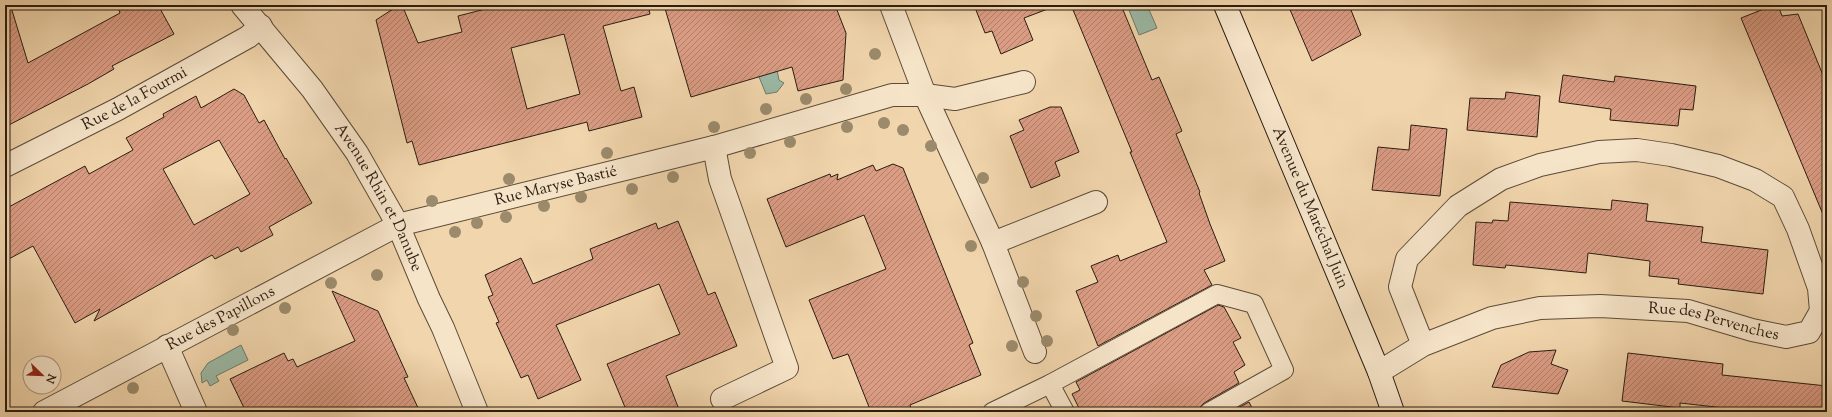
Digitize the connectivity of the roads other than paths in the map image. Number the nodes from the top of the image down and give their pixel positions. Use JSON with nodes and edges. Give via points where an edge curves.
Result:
{"nodes":[{"id":1,"x":242,"y":5,"type":"edge"},
{"id":2,"x":890,"y":5,"type":"edge"},
{"id":3,"x":1225,"y":5,"type":"edge"},
{"id":4,"x":261,"y":26,"type":"junction"},
{"id":5,"x":1024,"y":82,"type":"dead end"},
{"id":6,"x":925,"y":95,"type":"junction"},
{"id":7,"x":714,"y":147,"type":"junction"},
{"id":8,"x":5,"y":166,"type":"edge"},
{"id":9,"x":1096,"y":202,"type":"dead end"},
{"id":10,"x":398,"y":225,"type":"junction"},
{"id":11,"x":993,"y":243,"type":"junction"},
{"id":12,"x":1423,"y":345,"type":"junction"},
{"id":13,"x":167,"y":346,"type":"junction"},
{"id":14,"x":1035,"y":352,"type":"dead end"},
{"id":15,"x":1379,"y":372,"type":"junction"},
{"id":16,"x":1050,"y":384,"type":"junction"},
{"id":17,"x":722,"y":400,"type":"dead end"},
{"id":18,"x":44,"y":412,"type":"edge"},
{"id":19,"x":196,"y":412,"type":"edge"},
{"id":20,"x":477,"y":412,"type":"edge"},
{"id":21,"x":992,"y":412,"type":"edge"},
{"id":22,"x":1065,"y":412,"type":"edge"},
{"id":23,"x":1209,"y":412,"type":"edge"},
{"id":24,"x":1393,"y":412,"type":"edge"}],
"edges":[{"from":1,"to":4,"type":"street","name":"Avenue Rhin et Danube"},
{"from":2,"to":6,"type":"street"},
{"from":3,"to":15,"type":"street","name":"Avenue du Maréchal Juin"},
{"from":4,"to":8,"type":"street","name":"Rue de la Fourmi","via":[[248,37],[118,109]]},
{"from":4,"to":10,"type":"street","name":"Avenue Rhin et Danube","via":[[312,89],[357,154]]},
{"from":5,"to":6,"type":"street","name":"Rue Maryse Bastié","via":[[955,99]]},
{"from":6,"to":7,"type":"street","name":"Rue Maryse Bastié","via":[[892,95]]},
{"from":6,"to":11,"type":"street"},
{"from":7,"to":10,"type":"street","name":"Rue Maryse Bastié"},
{"from":7,"to":17,"type":"street","via":[[720,179],[787,368]]},
{"from":9,"to":11,"type":"street"},
{"from":10,"to":13,"type":"street","name":"Rue des Papillons"},
{"from":10,"to":20,"type":"street","name":"Avenue Rhin et Danube"},
{"from":11,"to":14,"type":"street"},
{"from":12,"to":12,"type":"street","name":"Rue des Pervenches","via":[[1492,318],[1540,308],[1600,306],[1688,311],[1786,338],[1809,332],[1821,311],[1819,288],[1798,229],[1783,197],[1755,180],[1718,166],[1637,150],[1599,152],[1540,165],[1500,179],[1458,206],[1407,259],[1400,287]]},
{"from":12,"to":15,"type":"street","name":"Rue des Pervenches"},
{"from":13,"to":18,"type":"street","name":"Rue des Papillons"},
{"from":13,"to":19,"type":"street"},
{"from":15,"to":24,"type":"street","name":"Avenue du Maréchal Juin"},
{"from":16,"to":21,"type":"lane"},
{"from":16,"to":22,"type":"lane"},
{"from":16,"to":23,"type":"lane","via":[[1217,294],[1254,304],[1284,370]]}]}
